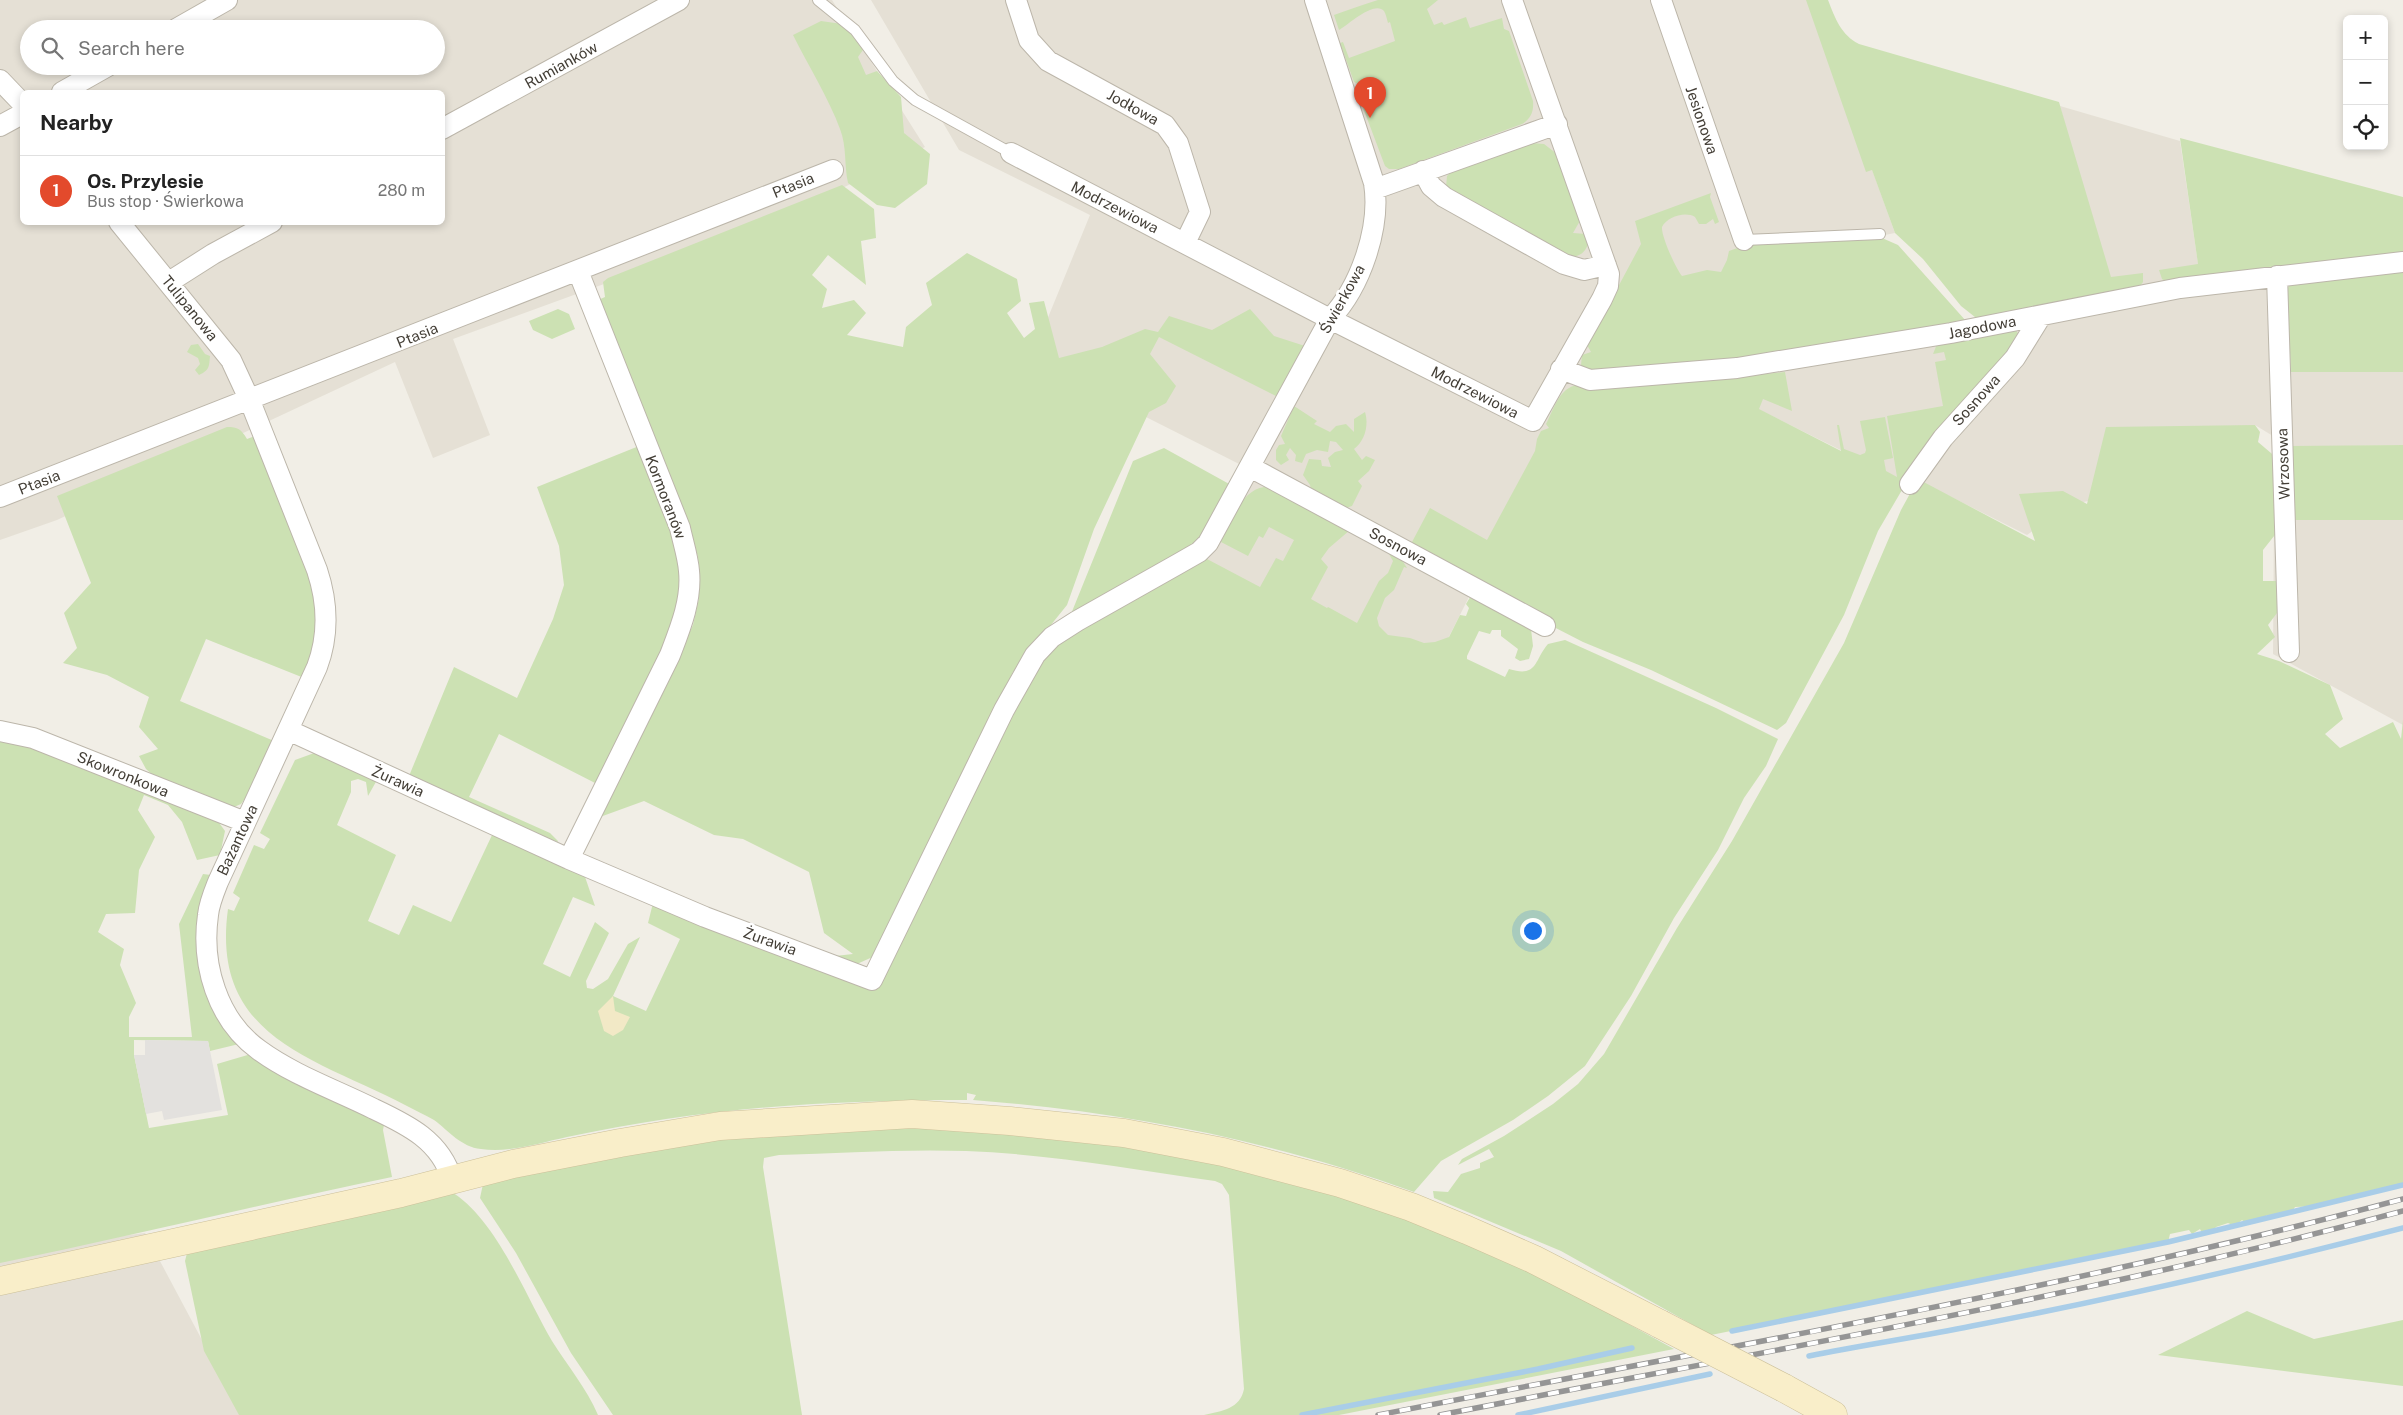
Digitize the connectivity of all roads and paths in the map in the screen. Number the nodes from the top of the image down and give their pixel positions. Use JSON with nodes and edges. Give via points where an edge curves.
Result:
{"nodes":[{"id":1,"x":227,"y":0,"type":"edge"},
{"id":2,"x":818,"y":0,"type":"edge"},
{"id":3,"x":1016,"y":0,"type":"edge"},
{"id":4,"x":1315,"y":0,"type":"edge"},
{"id":5,"x":1512,"y":0,"type":"edge"},
{"id":6,"x":1661,"y":0,"type":"edge"},
{"id":7,"x":670,"y":2,"type":"edge"},
{"id":8,"x":192,"y":20,"type":"edge"},
{"id":9,"x":92,"y":75,"type":"edge"},
{"id":10,"x":0,"y":80,"type":"edge"},
{"id":11,"x":66,"y":90,"type":"edge"},
{"id":12,"x":20,"y":101,"type":"edge"},
{"id":13,"x":20,"y":115,"type":"edge"},
{"id":14,"x":1557,"y":124,"type":"junction"},
{"id":15,"x":0,"y":126,"type":"edge"},
{"id":16,"x":445,"y":127,"type":"edge"},
{"id":17,"x":1011,"y":153,"type":"joint"},
{"id":18,"x":832,"y":170,"type":"dead end"},
{"id":19,"x":1423,"y":172,"type":"junction"},
{"id":20,"x":1374,"y":189,"type":"junction"},
{"id":21,"x":122,"y":225,"type":"edge"},
{"id":22,"x":266,"y":225,"type":"edge"},
{"id":23,"x":1880,"y":234,"type":"dead end"},
{"id":24,"x":1744,"y":240,"type":"joint"},
{"id":25,"x":1185,"y":243,"type":"junction"},
{"id":26,"x":2403,"y":262,"type":"edge"},
{"id":27,"x":1606,"y":265,"type":"junction"},
{"id":28,"x":578,"y":271,"type":"junction"},
{"id":29,"x":2277,"y":276,"type":"junction"},
{"id":30,"x":169,"y":282,"type":"junction"},
{"id":31,"x":2041,"y":316,"type":"junction"},
{"id":32,"x":1330,"y":319,"type":"junction"},
{"id":33,"x":1561,"y":369,"type":"junction"},
{"id":34,"x":250,"y":401,"type":"junction"},
{"id":35,"x":1250,"y":467,"type":"junction"},
{"id":36,"x":1910,"y":484,"type":"dead end"},
{"id":37,"x":0,"y":497,"type":"edge"},
{"id":38,"x":1076,"y":621,"type":"joint"},
{"id":39,"x":1545,"y":626,"type":"dead end"},
{"id":40,"x":2288,"y":652,"type":"dead end"},
{"id":41,"x":288,"y":730,"type":"junction"},
{"id":42,"x":0,"y":731,"type":"edge"},
{"id":43,"x":244,"y":822,"type":"junction"},
{"id":44,"x":569,"y":859,"type":"junction"},
{"id":45,"x":452,"y":1180,"type":"junction"},
{"id":46,"x":0,"y":1281,"type":"edge"},
{"id":47,"x":1833,"y":1415,"type":"edge"}],
"edges":[{"from":1,"to":8,"type":"street"},
{"from":2,"to":17,"type":"lane","via":[[855,30],[893,81],[915,100]]},
{"from":3,"to":25,"type":"street","name":"Jodłowa","via":[[1029,40],[1048,60],[1165,125],[1178,143],[1200,212]]},
{"from":4,"to":20,"type":"street","name":"Świerkowa"},
{"from":5,"to":14,"type":"street","name":"Modrzewiowa"},
{"from":6,"to":24,"type":"street","name":"Jesionowa"},
{"from":7,"to":16,"type":"street","name":"Rumianków"},
{"from":9,"to":11,"type":"street"},
{"from":10,"to":12,"type":"street"},
{"from":13,"to":15,"type":"street"},
{"from":14,"to":19,"type":"street"},
{"from":14,"to":27,"type":"street","name":"Modrzewiowa"},
{"from":17,"to":25,"type":"street","name":"Modrzewiowa"},
{"from":18,"to":28,"type":"street","name":"Ptasia"},
{"from":19,"to":20,"type":"street"},
{"from":19,"to":27,"type":"street","via":[[1431,186],[1444,197],[1569,266],[1590,270]]},
{"from":20,"to":32,"type":"street","name":"Świerkowa","via":[[1372,233],[1367,253],[1342,304]]},
{"from":21,"to":30,"type":"street","name":"Tulipanowa"},
{"from":22,"to":30,"type":"street"},
{"from":23,"to":24,"type":"lane"},
{"from":25,"to":32,"type":"street","name":"Modrzewiowa"},
{"from":26,"to":29,"type":"street","name":"Jagodowa"},
{"from":27,"to":33,"type":"street","name":"Modrzewiowa","via":[[1609,278],[1606,291]]},
{"from":28,"to":34,"type":"street","name":"Ptasia"},
{"from":28,"to":44,"type":"street","name":"Kormoranów","via":[[680,528],[690,571],[682,623],[670,655]]},
{"from":29,"to":31,"type":"street","name":"Jagodowa","via":[[2180,288]]},
{"from":29,"to":40,"type":"street","name":"Wrzosowa"},
{"from":30,"to":34,"type":"street","name":"Tulipanowa","via":[[231,360]]},
{"from":31,"to":33,"type":"street","name":"Jagodowa","via":[[1737,368],[1590,380]]},
{"from":31,"to":36,"type":"street","name":"Sosnowa","via":[[2015,358],[1943,438]]},
{"from":32,"to":33,"type":"street","name":"Modrzewiowa","via":[[1533,421]]},
{"from":32,"to":35,"type":"street","name":"Świerkowa"},
{"from":34,"to":37,"type":"street","name":"Ptasia"},
{"from":34,"to":41,"type":"street","name":"Bażantowa","via":[[325,598],[322,655]]},
{"from":35,"to":38,"type":"street","name":"Świerkowa","via":[[1208,542],[1199,552]]},
{"from":35,"to":39,"type":"street","name":"Sosnowa"},
{"from":38,"to":44,"type":"street","name":"Żurawia","via":[[1052,637],[1035,654],[1018,683],[872,980],[705,917]]},
{"from":41,"to":43,"type":"street","name":"Bażantowa"},
{"from":41,"to":44,"type":"street","name":"Żurawia"},
{"from":42,"to":43,"type":"street","name":"Skowronkowa","via":[[33,738]]},
{"from":43,"to":45,"type":"street","name":"Bażantowa","via":[[208,913],[206,948],[212,983],[220,1000],[236,1026],[260,1051],[407,1125],[422,1136],[443,1157]]},
{"from":45,"to":46,"type":"main road"},
{"from":45,"to":47,"type":"main road","bridge":true,"via":[[513,1164],[620,1143],[720,1126],[800,1120],[912,1114],[1124,1133],[1223,1152],[1340,1183],[1411,1207],[1533,1259]]}]}
